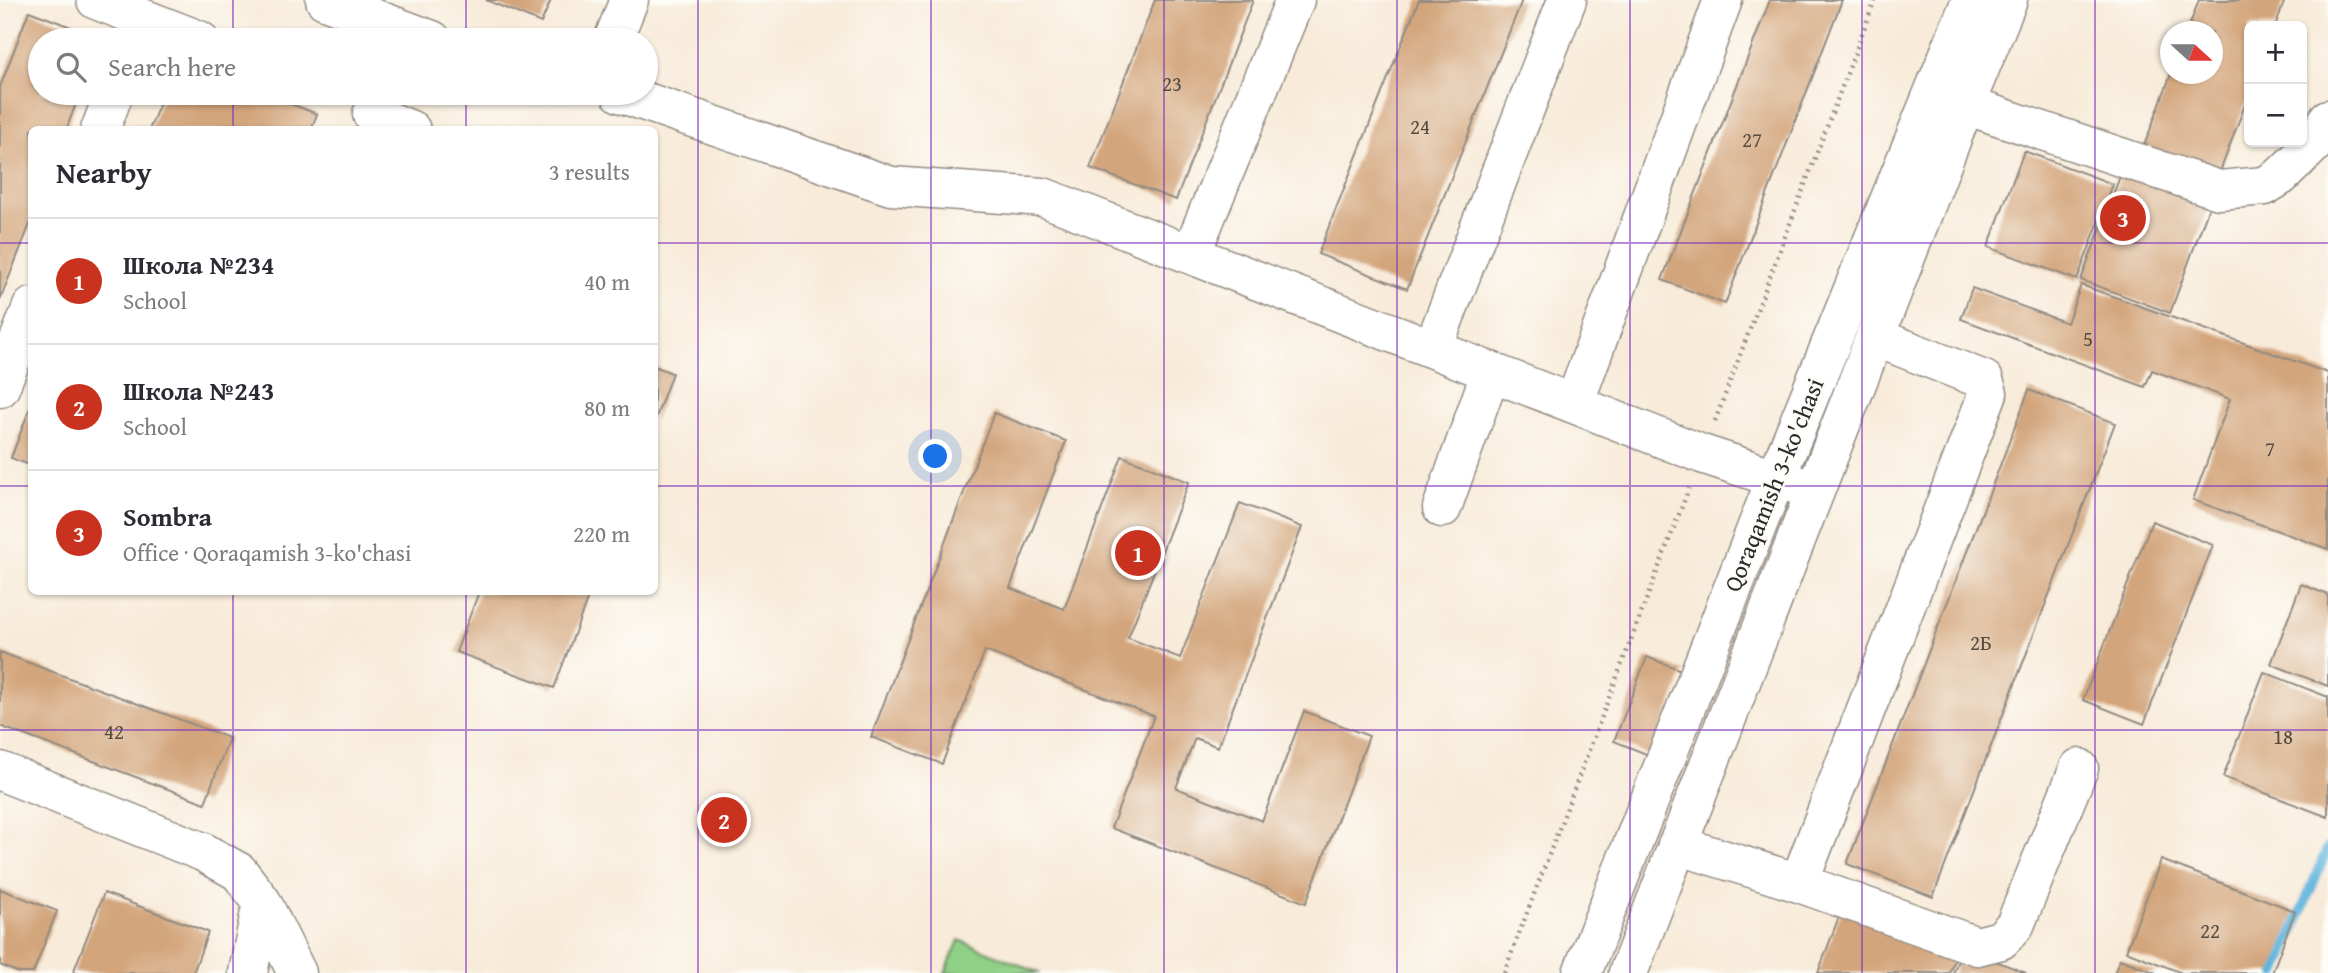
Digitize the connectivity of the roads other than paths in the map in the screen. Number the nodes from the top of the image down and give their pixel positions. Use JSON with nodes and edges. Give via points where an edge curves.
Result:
{"nodes":[{"id":1,"x":96,"y":0,"type":"edge"},
{"id":2,"x":325,"y":0,"type":"edge"},
{"id":3,"x":629,"y":0,"type":"edge"},
{"id":4,"x":1295,"y":0,"type":"edge"},
{"id":5,"x":1567,"y":0,"type":"edge"},
{"id":6,"x":1724,"y":0,"type":"edge"},
{"id":7,"x":1971,"y":0,"type":"edge"},
{"id":8,"x":2008,"y":0,"type":"edge"},
{"id":9,"x":137,"y":28,"type":"edge"},
{"id":10,"x":392,"y":28,"type":"edge"},
{"id":11,"x":618,"y":28,"type":"edge"},
{"id":12,"x":109,"y":105,"type":"edge"},
{"id":13,"x":655,"y":105,"type":"edge"},
{"id":14,"x":1965,"y":106,"type":"junction"},
{"id":15,"x":373,"y":112,"type":"edge"},
{"id":16,"x":2328,"y":119,"type":"edge"},
{"id":17,"x":102,"y":126,"type":"edge"},
{"id":18,"x":403,"y":126,"type":"edge"},
{"id":19,"x":1191,"y":254,"type":"junction"},
{"id":20,"x":28,"y":322,"type":"edge"},
{"id":21,"x":1875,"y":337,"type":"junction"},
{"id":22,"x":1433,"y":348,"type":"junction"},
{"id":23,"x":15,"y":369,"type":"edge"},
{"id":24,"x":1492,"y":372,"type":"junction"},
{"id":25,"x":1574,"y":404,"type":"junction"},
{"id":26,"x":1776,"y":478,"type":"junction"},
{"id":27,"x":1815,"y":491,"type":"junction"},
{"id":28,"x":1442,"y":508,"type":"dead end"},
{"id":29,"x":2079,"y":768,"type":"dead end"},
{"id":30,"x":0,"y":771,"type":"edge"},
{"id":31,"x":1677,"y":845,"type":"junction"},
{"id":32,"x":1798,"y":883,"type":"junction"},
{"id":33,"x":262,"y":902,"type":"junction"},
{"id":34,"x":248,"y":973,"type":"edge"},
{"id":35,"x":297,"y":973,"type":"edge"},
{"id":36,"x":1582,"y":973,"type":"edge"},
{"id":37,"x":1628,"y":973,"type":"edge"}],
"edges":[{"from":1,"to":9,"type":"main road"},
{"from":2,"to":10,"type":"main road"},
{"from":3,"to":11,"type":"main road"},
{"from":4,"to":19,"type":"main road"},
{"from":5,"to":22,"type":"main road"},
{"from":6,"to":25,"type":"main road"},
{"from":7,"to":26,"type":"main road","name":"Qoraqamish 3-ko'chasi"},
{"from":8,"to":14,"type":"main road","name":"Qoraqamish 3-ko'chasi"},
{"from":12,"to":17,"type":"main road"},
{"from":13,"to":19,"type":"main road","via":[[891,186],[1043,197]]},
{"from":14,"to":16,"type":"main road","via":[[2219,190],[2264,186],[2281,176],[2319,139]]},
{"from":14,"to":21,"type":"main road","name":"Qoraqamish 3-ko'chasi"},
{"from":15,"to":18,"type":"main road"},
{"from":19,"to":22,"type":"main road"},
{"from":20,"to":23,"type":"main road"},
{"from":21,"to":27,"type":"main road","name":"Qoraqamish 3-ko'chasi"},
{"from":21,"to":32,"type":"main road","via":[[1984,380],[1988,393]]},
{"from":22,"to":24,"type":"main road"},
{"from":24,"to":25,"type":"main road"},
{"from":24,"to":28,"type":"main road"},
{"from":25,"to":26,"type":"main road"},
{"from":26,"to":27,"type":"main road"},
{"from":26,"to":36,"type":"main road","name":"Qoraqamish 3-ko'chasi"},
{"from":27,"to":31,"type":"main road","name":"Qoraqamish 3-ko'chasi"},
{"from":29,"to":32,"type":"main road","via":[[2015,925],[2001,940],[1977,946]]},
{"from":30,"to":33,"type":"main road","via":[[204,852],[239,872]]},
{"from":31,"to":32,"type":"main road"},
{"from":31,"to":37,"type":"main road","name":"Qoraqamish 3-ko'chasi"},
{"from":33,"to":34,"type":"main road"},
{"from":33,"to":35,"type":"main road"}]}
